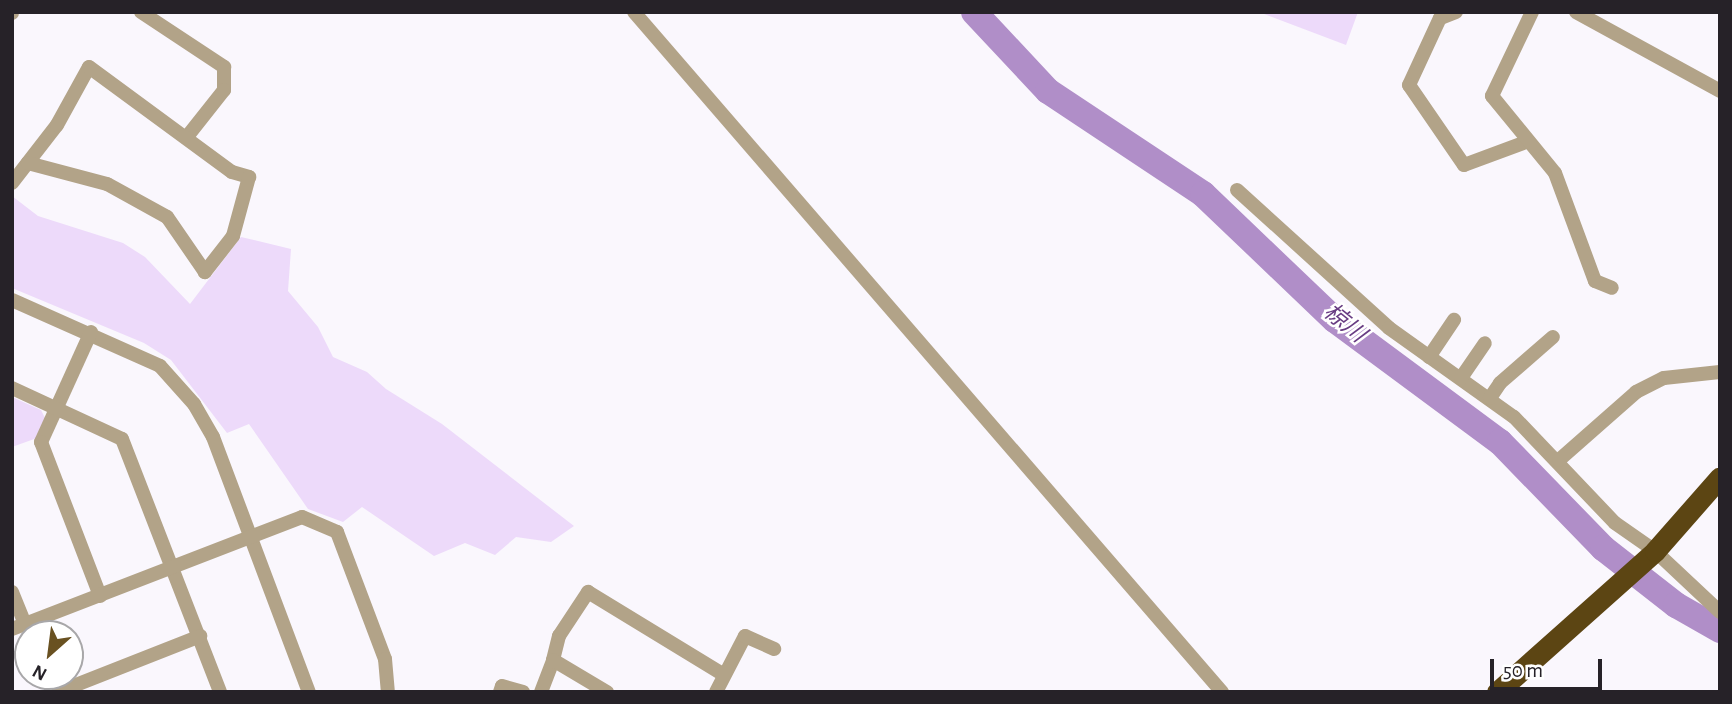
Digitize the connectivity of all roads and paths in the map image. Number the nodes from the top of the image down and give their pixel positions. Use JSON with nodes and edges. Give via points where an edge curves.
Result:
{"nodes":[{"id":1,"x":141,"y":12,"type":"edge"},
{"id":2,"x":635,"y":12,"type":"edge"},
{"id":3,"x":1456,"y":12,"type":"edge"},
{"id":4,"x":1532,"y":12,"type":"edge"},
{"id":5,"x":1576,"y":12,"type":"edge"},
{"id":6,"x":1595,"y":18,"type":"edge"},
{"id":7,"x":1720,"y":91,"type":"edge"},
{"id":8,"x":186,"y":138,"type":"junction"},
{"id":9,"x":1526,"y":142,"type":"junction"},
{"id":10,"x":28,"y":163,"type":"junction"},
{"id":11,"x":12,"y":183,"type":"edge"},
{"id":12,"x":1237,"y":190,"type":"dead end"},
{"id":13,"x":1612,"y":288,"type":"dead end"},
{"id":14,"x":12,"y":300,"type":"edge"},
{"id":15,"x":1454,"y":320,"type":"dead end"},
{"id":16,"x":91,"y":332,"type":"junction"},
{"id":17,"x":1553,"y":337,"type":"dead end"},
{"id":18,"x":1485,"y":344,"type":"dead end"},
{"id":19,"x":1429,"y":356,"type":"junction"},
{"id":20,"x":1720,"y":372,"type":"edge"},
{"id":21,"x":1461,"y":378,"type":"junction"},
{"id":22,"x":12,"y":388,"type":"edge"},
{"id":23,"x":1490,"y":398,"type":"junction"},
{"id":24,"x":56,"y":408,"type":"junction"},
{"id":25,"x":1559,"y":460,"type":"junction"},
{"id":26,"x":1720,"y":477,"type":"edge"},
{"id":27,"x":249,"y":537,"type":"junction"},
{"id":28,"x":1655,"y":551,"type":"junction"},
{"id":29,"x":172,"y":566,"type":"junction"},
{"id":30,"x":12,"y":592,"type":"edge"},
{"id":31,"x":100,"y":596,"type":"junction"},
{"id":32,"x":1720,"y":612,"type":"edge"},
{"id":33,"x":17,"y":620,"type":"edge"},
{"id":34,"x":37,"y":620,"type":"edge"},
{"id":35,"x":200,"y":636,"type":"junction"},
{"id":36,"x":775,"y":649,"type":"dead end"},
{"id":37,"x":553,"y":660,"type":"junction"},
{"id":38,"x":724,"y":676,"type":"junction"},
{"id":39,"x":58,"y":692,"type":"edge"},
{"id":40,"x":220,"y":692,"type":"edge"},
{"id":41,"x":309,"y":692,"type":"edge"},
{"id":42,"x":388,"y":692,"type":"edge"},
{"id":43,"x":500,"y":692,"type":"edge"},
{"id":44,"x":523,"y":692,"type":"edge"},
{"id":45,"x":541,"y":692,"type":"edge"},
{"id":46,"x":607,"y":692,"type":"edge"},
{"id":47,"x":716,"y":692,"type":"edge"},
{"id":48,"x":1222,"y":692,"type":"edge"},
{"id":49,"x":1497,"y":692,"type":"edge"}],
"edges":[{"from":1,"to":8,"type":"street","via":[[224,67],[224,90]]},
{"from":2,"to":48,"type":"street"},
{"from":3,"to":9,"type":"street","via":[[1440,18],[1409,85],[1465,165]]},
{"from":4,"to":9,"type":"street","via":[[1492,96]]},
{"from":5,"to":6,"type":"street"},
{"from":6,"to":7,"type":"street"},
{"from":8,"to":10,"type":"street","via":[[89,67],[57,125]]},
{"from":8,"to":10,"type":"street","via":[[232,172],[249,177],[233,236],[205,272],[167,217],[107,184]]},
{"from":9,"to":13,"type":"street","via":[[1555,173],[1595,281]]},
{"from":10,"to":11,"type":"street"},
{"from":12,"to":19,"type":"street","via":[[1375,316]]},
{"from":14,"to":16,"type":"street"},
{"from":15,"to":19,"type":"street"},
{"from":16,"to":24,"type":"street"},
{"from":16,"to":27,"type":"street","via":[[160,366],[183,389],[213,437]]},
{"from":17,"to":23,"type":"street","via":[[1500,383]]},
{"from":18,"to":21,"type":"street"},
{"from":19,"to":21,"type":"street"},
{"from":20,"to":25,"type":"street","via":[[1664,378],[1636,392]]},
{"from":21,"to":23,"type":"street"},
{"from":22,"to":24,"type":"street"},
{"from":23,"to":25,"type":"street"},
{"from":24,"to":29,"type":"street","via":[[122,439]]},
{"from":24,"to":31,"type":"street","via":[[41,442]]},
{"from":25,"to":28,"type":"street","via":[[1615,523]]},
{"from":26,"to":28,"type":"highway"},
{"from":27,"to":29,"type":"street"},
{"from":27,"to":41,"type":"street"},
{"from":27,"to":42,"type":"street","via":[[302,517],[337,532],[385,659]]},
{"from":28,"to":32,"type":"street"},
{"from":28,"to":49,"type":"highway"},
{"from":29,"to":31,"type":"street"},
{"from":29,"to":35,"type":"street"},
{"from":30,"to":33,"type":"street"},
{"from":31,"to":34,"type":"street"},
{"from":35,"to":39,"type":"street"},
{"from":35,"to":40,"type":"street"},
{"from":36,"to":38,"type":"street","via":[[745,636]]},
{"from":37,"to":38,"type":"street","via":[[559,636],[588,592]]},
{"from":37,"to":45,"type":"street"},
{"from":37,"to":46,"type":"street"},
{"from":38,"to":47,"type":"street"},
{"from":43,"to":44,"type":"street","via":[[502,686]]}]}
